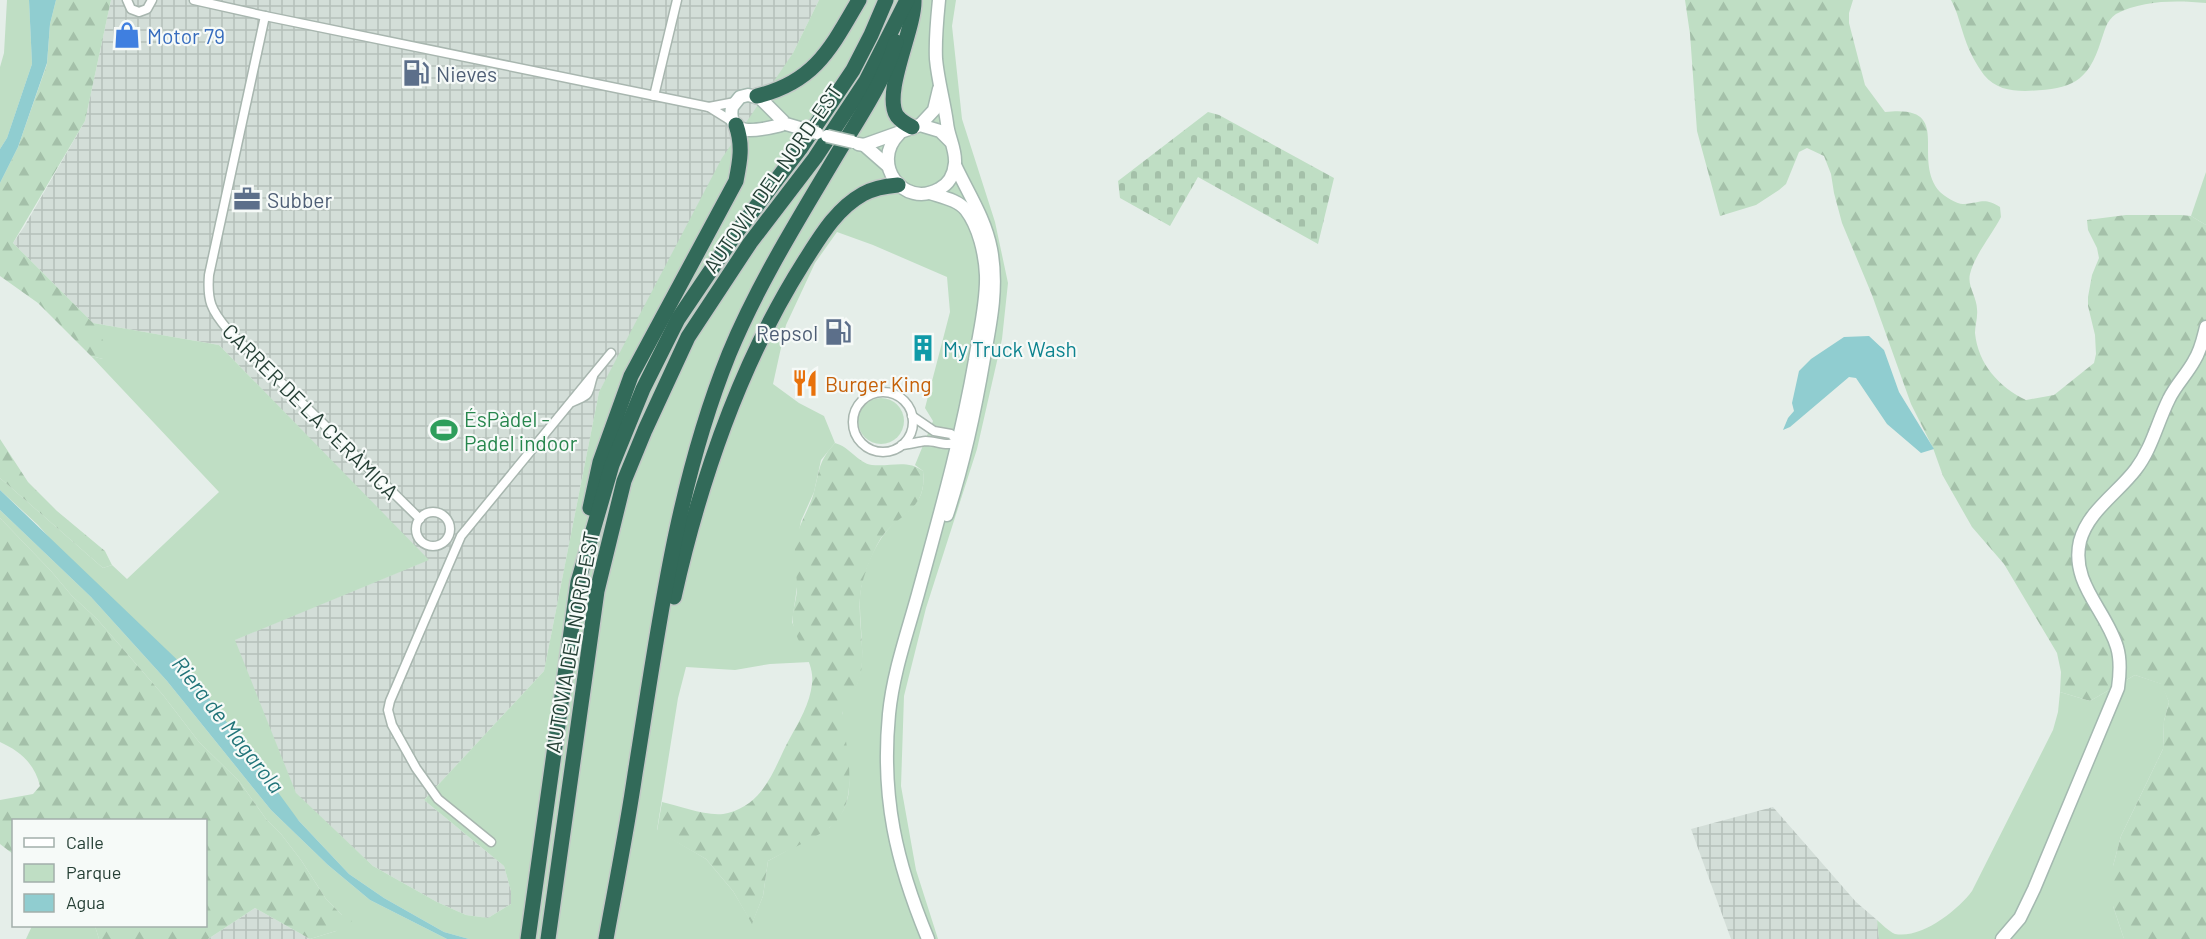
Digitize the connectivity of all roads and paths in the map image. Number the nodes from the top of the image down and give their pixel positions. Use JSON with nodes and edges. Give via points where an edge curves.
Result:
{"nodes":[{"id":1,"x":127,"y":0,"type":"edge"},
{"id":2,"x":194,"y":0,"type":"edge"},
{"id":3,"x":676,"y":0,"type":"edge"},
{"id":4,"x":859,"y":0,"type":"edge"},
{"id":5,"x":886,"y":0,"type":"edge"},
{"id":6,"x":939,"y":0,"type":"edge"},
{"id":7,"x":153,"y":1,"type":"edge"},
{"id":8,"x":909,"y":2,"type":"edge"},
{"id":9,"x":265,"y":16,"type":"junction"},
{"id":10,"x":940,"y":82,"type":"junction"},
{"id":11,"x":654,"y":96,"type":"junction"},
{"id":12,"x":735,"y":102,"type":"junction"},
{"id":13,"x":762,"y":102,"type":"junction"},
{"id":14,"x":709,"y":107,"type":"junction"},
{"id":15,"x":735,"y":124,"type":"junction"},
{"id":16,"x":786,"y":124,"type":"junction"},
{"id":17,"x":758,"y":129,"type":"junction"},
{"id":18,"x":911,"y":129,"type":"junction"},
{"id":19,"x":952,"y":143,"type":"junction"},
{"id":20,"x":858,"y":144,"type":"junction"},
{"id":21,"x":955,"y":165,"type":"junction"},
{"id":22,"x":888,"y":166,"type":"junction"},
{"id":23,"x":898,"y":184,"type":"junction"},
{"id":24,"x":930,"y":193,"type":"junction"},
{"id":25,"x":2206,"y":327,"type":"edge"},
{"id":26,"x":611,"y":353,"type":"dead end"},
{"id":27,"x":912,"y":416,"type":"junction"},
{"id":28,"x":970,"y":417,"type":"junction"},
{"id":29,"x":946,"y":432,"type":"junction"},
{"id":30,"x":959,"y":441,"type":"junction"},
{"id":31,"x":942,"y":445,"type":"junction"},
{"id":32,"x":901,"y":446,"type":"junction"},
{"id":33,"x":956,"y":469,"type":"junction"},
{"id":34,"x":420,"y":519,"type":"junction"},
{"id":35,"x":578,"y":582,"type":"junction"},
{"id":36,"x":636,"y":773,"type":"junction"},
{"id":37,"x":491,"y":842,"type":"dead end"},
{"id":38,"x":528,"y":939,"type":"edge"},
{"id":39,"x":548,"y":939,"type":"edge"},
{"id":40,"x":606,"y":939,"type":"edge"},
{"id":41,"x":928,"y":939,"type":"edge"},
{"id":42,"x":2002,"y":939,"type":"edge"}],
"edges":[{"from":1,"to":7,"type":"street","via":[[131,9],[139,12]]},
{"from":2,"to":9,"type":"street"},
{"from":3,"to":11,"type":"street"},
{"from":4,"to":13,"type":"highway","via":[[815,67]]},
{"from":5,"to":35,"type":"highway","name":"AUTOVIA DEL NORD-EST","via":[[853,70],[678,318],[616,454]]},
{"from":6,"to":10,"type":"main road","via":[[935,37]]},
{"from":8,"to":18,"type":"highway","via":[[892,99],[897,116]]},
{"from":8,"to":36,"type":"highway","via":[[877,87],[808,201],[729,354],[687,486],[669,568]]},
{"from":8,"to":39,"type":"highway","name":"AUTOVIA DEL NORD-EST","via":[[860,90],[688,337],[624,481],[597,591]]},
{"from":9,"to":11,"type":"street"},
{"from":9,"to":34,"type":"street","name":"CARRER DE LA CERÀMICA","via":[[209,274],[209,301],[228,330]]},
{"from":10,"to":18,"type":"main road","via":[[934,110]]},
{"from":10,"to":19,"type":"main road"},
{"from":11,"to":14,"type":"street"},
{"from":12,"to":13,"type":"main road","via":[[744,95]]},
{"from":12,"to":14,"type":"street"},
{"from":12,"to":15,"type":"main road","via":[[731,111]]},
{"from":13,"to":16,"type":"main road"},
{"from":13,"to":17,"type":"main road","via":[[766,121]]},
{"from":14,"to":15,"type":"street"},
{"from":15,"to":17,"type":"main road","via":[[746,130]]},
{"from":15,"to":35,"type":"highway","via":[[741,150],[736,181],[631,376],[600,462]]},
{"from":16,"to":17,"type":"main road"},
{"from":16,"to":20,"type":"main road","bridge":true},
{"from":18,"to":19,"type":"main road","via":[[940,131]]},
{"from":18,"to":20,"type":"main road"},
{"from":18,"to":22,"type":"main road","via":[[894,139]]},
{"from":19,"to":21,"type":"main road"},
{"from":20,"to":22,"type":"main road"},
{"from":21,"to":24,"type":"main road","via":[[944,186]]},
{"from":21,"to":28,"type":"main road","via":[[988,236],[995,284]]},
{"from":22,"to":23,"type":"main road"},
{"from":23,"to":24,"type":"main road","via":[[916,194]]},
{"from":23,"to":36,"type":"highway","via":[[863,194],[840,212],[821,235],[787,291],[737,393],[714,452],[688,540]]},
{"from":24,"to":28,"type":"main road","via":[[952,200],[966,211],[976,228],[985,266]]},
{"from":25,"to":42,"type":"main road","via":[[2199,353],[2169,398],[2143,459],[2091,519],[2080,541],[2078,556],[2085,587],[2116,646],[2118,687],[2034,889],[2020,918]]},
{"from":26,"to":37,"type":"street","via":[[457,544],[388,710],[416,768],[438,799]]},
{"from":27,"to":29,"type":"street","via":[[934,431]]},
{"from":27,"to":32,"type":"street","via":[[911,432]]},
{"from":27,"to":32,"type":"street","via":[[906,403],[891,392],[873,393],[856,408],[853,425],[860,442],[884,452]]},
{"from":28,"to":29,"type":"street"},
{"from":28,"to":30,"type":"main road"},
{"from":28,"to":33,"type":"main road"},
{"from":29,"to":30,"type":"street"},
{"from":30,"to":31,"type":"street"},
{"from":30,"to":33,"type":"main road"},
{"from":31,"to":32,"type":"street","via":[[924,441]]},
{"from":31,"to":33,"type":"street"},
{"from":33,"to":41,"type":"main road","via":[[900,654],[890,711],[887,775],[891,816],[906,881]]},
{"from":34,"to":34,"type":"street","via":[[417,534],[423,543],[434,546],[446,539],[449,526],[444,517],[434,512]]},
{"from":35,"to":38,"type":"highway","name":"AUTOVIA DEL NORD-EST"},
{"from":36,"to":40,"type":"highway"}]}
